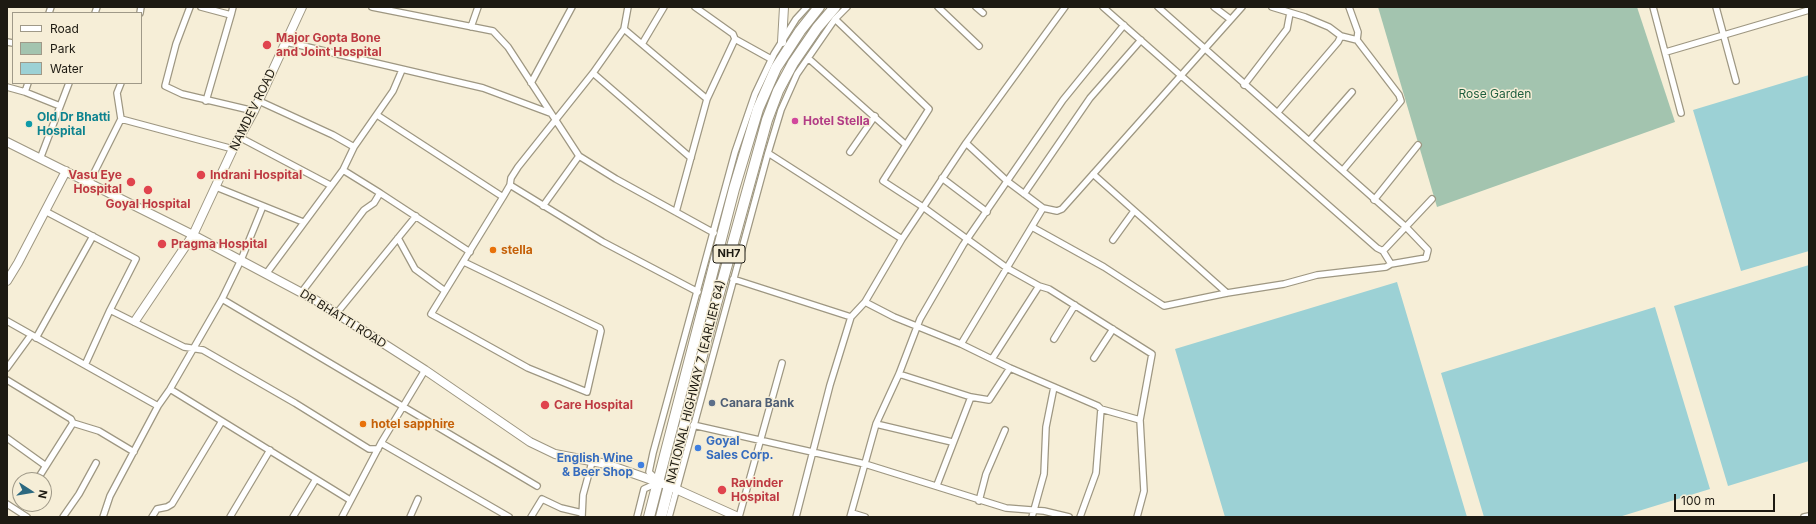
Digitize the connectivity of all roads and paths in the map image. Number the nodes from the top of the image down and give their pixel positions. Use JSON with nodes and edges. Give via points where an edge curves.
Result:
{"nodes":[{"id":1,"x":190,"y":7,"type":"edge"},
{"id":2,"x":200,"y":7,"type":"edge"},
{"id":3,"x":233,"y":7,"type":"edge"},
{"id":4,"x":302,"y":7,"type":"edge"},
{"id":5,"x":372,"y":7,"type":"edge"},
{"id":6,"x":478,"y":7,"type":"edge"},
{"id":7,"x":572,"y":7,"type":"edge"},
{"id":8,"x":628,"y":7,"type":"edge"},
{"id":9,"x":664,"y":7,"type":"edge"},
{"id":10,"x":695,"y":7,"type":"edge"},
{"id":11,"x":784,"y":7,"type":"edge"},
{"id":12,"x":807,"y":7,"type":"edge"},
{"id":13,"x":819,"y":7,"type":"edge"},
{"id":14,"x":835,"y":7,"type":"edge"},
{"id":15,"x":847,"y":7,"type":"edge"},
{"id":16,"x":938,"y":7,"type":"edge"},
{"id":17,"x":976,"y":7,"type":"edge"},
{"id":18,"x":1064,"y":7,"type":"edge"},
{"id":19,"x":1103,"y":7,"type":"edge"},
{"id":20,"x":1158,"y":7,"type":"edge"},
{"id":21,"x":1214,"y":7,"type":"edge"},
{"id":22,"x":1242,"y":7,"type":"edge"},
{"id":23,"x":1272,"y":7,"type":"edge"},
{"id":24,"x":1349,"y":7,"type":"edge"},
{"id":25,"x":1653,"y":7,"type":"edge"},
{"id":26,"x":1716,"y":7,"type":"edge"},
{"id":27,"x":381,"y":8,"type":"edge"},
{"id":28,"x":1809,"y":10,"type":"edge"},
{"id":29,"x":983,"y":13,"type":"dead end"},
{"id":30,"x":1290,"y":13,"type":"junction"},
{"id":31,"x":231,"y":15,"type":"junction"},
{"id":32,"x":835,"y":19,"type":"junction"},
{"id":33,"x":1230,"y":19,"type":"junction"},
{"id":34,"x":1124,"y":26,"type":"junction"},
{"id":35,"x":471,"y":27,"type":"junction"},
{"id":36,"x":624,"y":29,"type":"junction"},
{"id":37,"x":1341,"y":36,"type":"junction"},
{"id":38,"x":1723,"y":36,"type":"junction"},
{"id":39,"x":735,"y":39,"type":"junction"},
{"id":40,"x":1141,"y":40,"type":"junction"},
{"id":41,"x":1357,"y":40,"type":"junction"},
{"id":42,"x":286,"y":42,"type":"junction"},
{"id":43,"x":782,"y":42,"type":"junction"},
{"id":44,"x":642,"y":44,"type":"junction"},
{"id":45,"x":979,"y":46,"type":"dead end"},
{"id":46,"x":1205,"y":50,"type":"junction"},
{"id":47,"x":1666,"y":52,"type":"junction"},
{"id":48,"x":808,"y":58,"type":"junction"},
{"id":49,"x":771,"y":60,"type":"junction"},
{"id":50,"x":402,"y":70,"type":"junction"},
{"id":51,"x":593,"y":72,"type":"junction"},
{"id":52,"x":1181,"y":76,"type":"junction"},
{"id":53,"x":1736,"y":81,"type":"dead end"},
{"id":54,"x":531,"y":83,"type":"junction"},
{"id":55,"x":28,"y":84,"type":"edge"},
{"id":56,"x":69,"y":84,"type":"edge"},
{"id":57,"x":121,"y":84,"type":"edge"},
{"id":58,"x":1244,"y":85,"type":"junction"},
{"id":59,"x":7,"y":87,"type":"edge"},
{"id":60,"x":25,"y":92,"type":"junction"},
{"id":61,"x":1352,"y":92,"type":"dead end"},
{"id":62,"x":707,"y":99,"type":"junction"},
{"id":63,"x":206,"y":100,"type":"junction"},
{"id":64,"x":259,"y":101,"type":"junction"},
{"id":65,"x":60,"y":106,"type":"junction"},
{"id":66,"x":254,"y":111,"type":"junction"},
{"id":67,"x":1278,"y":112,"type":"junction"},
{"id":68,"x":550,"y":113,"type":"junction"},
{"id":69,"x":1681,"y":113,"type":"dead end"},
{"id":70,"x":377,"y":115,"type":"junction"},
{"id":71,"x":875,"y":116,"type":"junction"},
{"id":72,"x":121,"y":119,"type":"junction"},
{"id":73,"x":556,"y":120,"type":"junction"},
{"id":74,"x":241,"y":138,"type":"junction"},
{"id":75,"x":1309,"y":141,"type":"junction"},
{"id":76,"x":7,"y":142,"type":"edge"},
{"id":77,"x":966,"y":143,"type":"junction"},
{"id":78,"x":906,"y":144,"type":"junction"},
{"id":79,"x":1418,"y":145,"type":"dead end"},
{"id":80,"x":354,"y":147,"type":"junction"},
{"id":81,"x":233,"y":149,"type":"junction"},
{"id":82,"x":850,"y":152,"type":"dead end"},
{"id":83,"x":768,"y":153,"type":"junction"},
{"id":84,"x":579,"y":156,"type":"junction"},
{"id":85,"x":691,"y":158,"type":"junction"},
{"id":86,"x":40,"y":159,"type":"junction"},
{"id":87,"x":343,"y":170,"type":"junction"},
{"id":88,"x":1343,"y":170,"type":"junction"},
{"id":89,"x":66,"y":171,"type":"junction"},
{"id":90,"x":1093,"y":174,"type":"junction"},
{"id":91,"x":942,"y":178,"type":"junction"},
{"id":92,"x":1007,"y":181,"type":"junction"},
{"id":93,"x":90,"y":183,"type":"junction"},
{"id":94,"x":330,"y":185,"type":"junction"},
{"id":95,"x":510,"y":185,"type":"junction"},
{"id":96,"x":216,"y":187,"type":"junction"},
{"id":97,"x":380,"y":193,"type":"junction"},
{"id":98,"x":1024,"y":194,"type":"junction"},
{"id":99,"x":503,"y":198,"type":"junction"},
{"id":100,"x":1432,"y":199,"type":"dead end"},
{"id":101,"x":1374,"y":200,"type":"junction"},
{"id":102,"x":263,"y":206,"type":"junction"},
{"id":103,"x":543,"y":206,"type":"junction"},
{"id":104,"x":923,"y":207,"type":"junction"},
{"id":105,"x":1043,"y":208,"type":"junction"},
{"id":106,"x":45,"y":211,"type":"junction"},
{"id":107,"x":1134,"y":211,"type":"junction"},
{"id":108,"x":676,"y":212,"type":"junction"},
{"id":109,"x":987,"y":212,"type":"junction"},
{"id":110,"x":416,"y":216,"type":"junction"},
{"id":111,"x":303,"y":222,"type":"junction"},
{"id":112,"x":1032,"y":227,"type":"junction"},
{"id":113,"x":1406,"y":227,"type":"junction"},
{"id":114,"x":714,"y":233,"type":"junction"},
{"id":115,"x":193,"y":235,"type":"junction"},
{"id":116,"x":93,"y":236,"type":"junction"},
{"id":117,"x":398,"y":238,"type":"junction"},
{"id":118,"x":902,"y":239,"type":"junction"},
{"id":119,"x":967,"y":240,"type":"junction"},
{"id":120,"x":1113,"y":240,"type":"dead end"},
{"id":121,"x":1383,"y":251,"type":"junction"},
{"id":122,"x":470,"y":252,"type":"junction"},
{"id":123,"x":241,"y":260,"type":"junction"},
{"id":124,"x":464,"y":262,"type":"junction"},
{"id":125,"x":1391,"y":264,"type":"junction"},
{"id":126,"x":1007,"y":268,"type":"junction"},
{"id":127,"x":266,"y":274,"type":"junction"},
{"id":128,"x":734,"y":279,"type":"junction"},
{"id":129,"x":7,"y":281,"type":"edge"},
{"id":130,"x":1039,"y":286,"type":"junction"},
{"id":131,"x":445,"y":292,"type":"junction"},
{"id":132,"x":698,"y":292,"type":"junction"},
{"id":133,"x":1227,"y":292,"type":"junction"},
{"id":134,"x":301,"y":293,"type":"junction"},
{"id":135,"x":222,"y":299,"type":"junction"},
{"id":136,"x":866,"y":302,"type":"junction"},
{"id":137,"x":1075,"y":305,"type":"junction"},
{"id":138,"x":110,"y":310,"type":"junction"},
{"id":139,"x":336,"y":314,"type":"junction"},
{"id":140,"x":851,"y":317,"type":"junction"},
{"id":141,"x":7,"y":320,"type":"edge"},
{"id":142,"x":135,"y":321,"type":"junction"},
{"id":143,"x":917,"y":326,"type":"junction"},
{"id":144,"x":1113,"y":329,"type":"junction"},
{"id":145,"x":31,"y":335,"type":"junction"},
{"id":146,"x":36,"y":338,"type":"junction"},
{"id":147,"x":1054,"y":338,"type":"dead end"},
{"id":148,"x":961,"y":344,"type":"junction"},
{"id":149,"x":192,"y":348,"type":"junction"},
{"id":150,"x":1094,"y":358,"type":"dead end"},
{"id":151,"x":992,"y":359,"type":"junction"},
{"id":152,"x":782,"y":363,"type":"dead end"},
{"id":153,"x":85,"y":365,"type":"junction"},
{"id":154,"x":7,"y":368,"type":"edge"},
{"id":155,"x":1010,"y":368,"type":"junction"},
{"id":156,"x":425,"y":370,"type":"junction"},
{"id":157,"x":899,"y":374,"type":"junction"},
{"id":158,"x":7,"y":380,"type":"edge"},
{"id":159,"x":1054,"y":388,"type":"junction"},
{"id":160,"x":170,"y":389,"type":"junction"},
{"id":161,"x":971,"y":397,"type":"junction"},
{"id":162,"x":158,"y":406,"type":"junction"},
{"id":163,"x":402,"y":406,"type":"junction"},
{"id":164,"x":1102,"y":409,"type":"junction"},
{"id":165,"x":1140,"y":420,"type":"junction"},
{"id":166,"x":222,"y":421,"type":"junction"},
{"id":167,"x":73,"y":423,"type":"junction"},
{"id":168,"x":876,"y":424,"type":"junction"},
{"id":169,"x":693,"y":425,"type":"junction"},
{"id":170,"x":1005,"y":430,"type":"dead end"},
{"id":171,"x":7,"y":438,"type":"edge"},
{"id":172,"x":761,"y":442,"type":"junction"},
{"id":173,"x":952,"y":442,"type":"junction"},
{"id":174,"x":381,"y":443,"type":"junction"},
{"id":175,"x":378,"y":449,"type":"junction"},
{"id":176,"x":270,"y":450,"type":"junction"},
{"id":177,"x":134,"y":452,"type":"junction"},
{"id":178,"x":813,"y":453,"type":"junction"},
{"id":179,"x":592,"y":462,"type":"junction"},
{"id":180,"x":96,"y":463,"type":"dead end"},
{"id":181,"x":864,"y":464,"type":"junction"},
{"id":182,"x":46,"y":466,"type":"junction"},
{"id":183,"x":42,"y":472,"type":"edge"},
{"id":184,"x":316,"y":479,"type":"junction"},
{"id":185,"x":659,"y":482,"type":"junction"},
{"id":186,"x":937,"y":485,"type":"junction"},
{"id":187,"x":537,"y":486,"type":"dead end"},
{"id":188,"x":673,"y":488,"type":"junction"},
{"id":189,"x":418,"y":499,"type":"dead end"},
{"id":190,"x":350,"y":500,"type":"junction"},
{"id":191,"x":979,"y":501,"type":"junction"},
{"id":192,"x":1035,"y":511,"type":"junction"},
{"id":193,"x":582,"y":515,"type":"edge"},
{"id":194,"x":851,"y":515,"type":"edge"},
{"id":195,"x":1809,"y":516,"type":"edge"},
{"id":196,"x":63,"y":517,"type":"edge"},
{"id":197,"x":103,"y":517,"type":"edge"},
{"id":198,"x":152,"y":517,"type":"edge"},
{"id":199,"x":230,"y":517,"type":"edge"},
{"id":200,"x":293,"y":517,"type":"edge"},
{"id":201,"x":342,"y":517,"type":"edge"},
{"id":202,"x":410,"y":517,"type":"edge"},
{"id":203,"x":509,"y":517,"type":"edge"},
{"id":204,"x":531,"y":517,"type":"edge"},
{"id":205,"x":637,"y":517,"type":"edge"},
{"id":206,"x":649,"y":517,"type":"edge"},
{"id":207,"x":661,"y":517,"type":"edge"},
{"id":208,"x":669,"y":517,"type":"edge"},
{"id":209,"x":739,"y":517,"type":"edge"},
{"id":210,"x":796,"y":517,"type":"edge"},
{"id":211,"x":865,"y":517,"type":"edge"},
{"id":212,"x":1032,"y":517,"type":"edge"},
{"id":213,"x":1069,"y":517,"type":"edge"},
{"id":214,"x":1080,"y":517,"type":"edge"},
{"id":215,"x":1137,"y":517,"type":"edge"},
{"id":216,"x":1804,"y":517,"type":"edge"}],
"edges":[{"from":1,"to":63,"type":"street","via":[[176,44],[165,86],[182,94]]},
{"from":2,"to":31,"type":"street"},
{"from":3,"to":31,"type":"street"},
{"from":4,"to":42,"type":"main road","name":"NAMDEV ROAD"},
{"from":5,"to":27,"type":"street"},
{"from":6,"to":35,"type":"street"},
{"from":7,"to":54,"type":"street"},
{"from":8,"to":36,"type":"street"},
{"from":9,"to":44,"type":"street"},
{"from":10,"to":39,"type":"street","via":[[733,34]]},
{"from":11,"to":43,"type":"main road"},
{"from":12,"to":43,"type":"street","via":[[796,18]]},
{"from":13,"to":185,"type":"highway","number":"NH7","via":[[776,68],[758,109],[734,189]]},
{"from":14,"to":188,"type":"highway","name":"NATIONAL HIGHWAY 7 (EARLIER 64)","number":"NH7","via":[[793,63],[778,91],[767,120],[705,344]]},
{"from":15,"to":32,"type":"street"},
{"from":16,"to":45,"type":"street"},
{"from":17,"to":29,"type":"street"},
{"from":18,"to":77,"type":"street"},
{"from":19,"to":34,"type":"street"},
{"from":20,"to":46,"type":"street"},
{"from":21,"to":33,"type":"street"},
{"from":22,"to":33,"type":"street"},
{"from":23,"to":30,"type":"street"},
{"from":24,"to":41,"type":"street","via":[[1358,32]]},
{"from":25,"to":47,"type":"street"},
{"from":26,"to":38,"type":"street"},
{"from":27,"to":35,"type":"street"},
{"from":28,"to":38,"type":"street"},
{"from":30,"to":37,"type":"street","via":[[1329,27]]},
{"from":30,"to":58,"type":"street","via":[[1287,29]]},
{"from":31,"to":63,"type":"street"},
{"from":32,"to":48,"type":"street"},
{"from":32,"to":78,"type":"street","via":[[929,109]]},
{"from":33,"to":46,"type":"street"},
{"from":34,"to":40,"type":"street"},
{"from":34,"to":92,"type":"street","via":[[1063,100]]},
{"from":35,"to":54,"type":"street","via":[[493,31],[508,48]]},
{"from":36,"to":44,"type":"street"},
{"from":36,"to":51,"type":"street"},
{"from":37,"to":41,"type":"street"},
{"from":37,"to":67,"type":"street"},
{"from":38,"to":47,"type":"street"},
{"from":38,"to":53,"type":"street"},
{"from":39,"to":49,"type":"street"},
{"from":39,"to":62,"type":"street"},
{"from":40,"to":52,"type":"street"},
{"from":40,"to":98,"type":"street","via":[[1090,98]]},
{"from":41,"to":88,"type":"street","via":[[1401,101]]},
{"from":42,"to":50,"type":"street"},
{"from":42,"to":64,"type":"main road","name":"NAMDEV ROAD"},
{"from":43,"to":49,"type":"street"},
{"from":44,"to":62,"type":"street"},
{"from":46,"to":52,"type":"street"},
{"from":46,"to":58,"type":"street"},
{"from":47,"to":69,"type":"street"},
{"from":48,"to":71,"type":"street"},
{"from":48,"to":83,"type":"street","via":[[797,74]]},
{"from":49,"to":114,"type":"street","via":[[755,94],[737,146]]},
{"from":50,"to":68,"type":"street","via":[[483,88]]},
{"from":50,"to":70,"type":"street","via":[[393,91]]},
{"from":51,"to":73,"type":"street"},
{"from":51,"to":85,"type":"street"},
{"from":52,"to":90,"type":"street"},
{"from":52,"to":121,"type":"street"},
{"from":54,"to":68,"type":"street"},
{"from":55,"to":60,"type":"street"},
{"from":56,"to":65,"type":"street"},
{"from":57,"to":72,"type":"street","via":[[117,93]]},
{"from":58,"to":67,"type":"street"},
{"from":59,"to":60,"type":"street"},
{"from":60,"to":65,"type":"street"},
{"from":61,"to":75,"type":"street"},
{"from":62,"to":85,"type":"street"},
{"from":63,"to":66,"type":"street"},
{"from":64,"to":66,"type":"main road","name":"NAMDEV ROAD"},
{"from":64,"to":80,"type":"street"},
{"from":65,"to":86,"type":"street"},
{"from":66,"to":74,"type":"main road","name":"NAMDEV ROAD"},
{"from":67,"to":75,"type":"street"},
{"from":68,"to":73,"type":"street"},
{"from":70,"to":80,"type":"street"},
{"from":70,"to":99,"type":"street"},
{"from":71,"to":78,"type":"street"},
{"from":71,"to":82,"type":"street"},
{"from":72,"to":81,"type":"street"},
{"from":72,"to":93,"type":"street"},
{"from":73,"to":84,"type":"street"},
{"from":73,"to":95,"type":"street","via":[[518,167]]},
{"from":74,"to":81,"type":"main road","name":"NAMDEV ROAD"},
{"from":74,"to":94,"type":"street"},
{"from":75,"to":88,"type":"street"},
{"from":76,"to":86,"type":"main road","name":"DR BHATTI ROAD"},
{"from":77,"to":91,"type":"street"},
{"from":77,"to":92,"type":"street"},
{"from":78,"to":104,"type":"street","via":[[883,181]]},
{"from":79,"to":101,"type":"street"},
{"from":80,"to":87,"type":"street"},
{"from":81,"to":96,"type":"main road","name":"NAMDEV ROAD"},
{"from":83,"to":118,"type":"street"},
{"from":83,"to":128,"type":"street"},
{"from":84,"to":103,"type":"street"},
{"from":84,"to":108,"type":"street"},
{"from":85,"to":108,"type":"street"},
{"from":86,"to":89,"type":"main road","name":"DR BHATTI ROAD"},
{"from":87,"to":94,"type":"street"},
{"from":87,"to":97,"type":"street"},
{"from":88,"to":101,"type":"street"},
{"from":89,"to":93,"type":"main road","name":"DR BHATTI ROAD"},
{"from":89,"to":106,"type":"main road"},
{"from":90,"to":105,"type":"street","via":[[1062,209],[1057,211]]},
{"from":90,"to":107,"type":"street"},
{"from":91,"to":104,"type":"street"},
{"from":91,"to":109,"type":"street"},
{"from":92,"to":98,"type":"street"},
{"from":92,"to":109,"type":"street"},
{"from":93,"to":115,"type":"main road","name":"DR BHATTI ROAD"},
{"from":94,"to":111,"type":"street"},
{"from":95,"to":99,"type":"street"},
{"from":95,"to":103,"type":"street"},
{"from":96,"to":102,"type":"street"},
{"from":96,"to":115,"type":"main road","name":"NAMDEV ROAD"},
{"from":97,"to":110,"type":"street"},
{"from":97,"to":134,"type":"street","via":[[374,203],[364,210]]},
{"from":98,"to":105,"type":"street"},
{"from":99,"to":122,"type":"street"},
{"from":100,"to":113,"type":"street"},
{"from":101,"to":113,"type":"street"},
{"from":102,"to":111,"type":"street"},
{"from":102,"to":123,"type":"street"},
{"from":103,"to":132,"type":"street","via":[[602,242]]},
{"from":104,"to":118,"type":"street"},
{"from":104,"to":119,"type":"street"},
{"from":105,"to":112,"type":"street"},
{"from":106,"to":116,"type":"street"},
{"from":106,"to":129,"type":"main road"},
{"from":107,"to":120,"type":"street"},
{"from":107,"to":133,"type":"street"},
{"from":108,"to":114,"type":"street"},
{"from":109,"to":119,"type":"street"},
{"from":110,"to":117,"type":"street"},
{"from":110,"to":122,"type":"street"},
{"from":111,"to":127,"type":"street"},
{"from":112,"to":126,"type":"street"},
{"from":112,"to":133,"type":"street","via":[[1104,267],[1164,306]]},
{"from":113,"to":121,"type":"street"},
{"from":113,"to":125,"type":"street","via":[[1428,250],[1426,258]]},
{"from":114,"to":132,"type":"street"},
{"from":115,"to":123,"type":"main road","name":"DR BHATTI ROAD"},
{"from":115,"to":142,"type":"main road","name":"NAMDEV ROAD"},
{"from":116,"to":138,"type":"street","via":[[136,259]]},
{"from":116,"to":146,"type":"street"},
{"from":117,"to":131,"type":"street","via":[[415,269]]},
{"from":117,"to":139,"type":"street"},
{"from":118,"to":136,"type":"street"},
{"from":119,"to":126,"type":"street"},
{"from":119,"to":143,"type":"street"},
{"from":121,"to":125,"type":"street"},
{"from":122,"to":124,"type":"street"},
{"from":123,"to":127,"type":"main road","name":"DR BHATTI ROAD"},
{"from":123,"to":135,"type":"street"},
{"from":124,"to":131,"type":"street"},
{"from":124,"to":131,"type":"street","via":[[600,328],[586,392],[528,368],[431,314]]},
{"from":125,"to":133,"type":"street","via":[[1386,267],[1317,275],[1284,284]]},
{"from":126,"to":130,"type":"street"},
{"from":126,"to":148,"type":"street"},
{"from":127,"to":134,"type":"main road","name":"DR BHATTI ROAD"},
{"from":128,"to":140,"type":"street"},
{"from":128,"to":169,"type":"street"},
{"from":130,"to":137,"type":"street","via":[[1049,289]]},
{"from":130,"to":151,"type":"street"},
{"from":132,"to":185,"type":"street","via":[[653,452],[649,472]]},
{"from":134,"to":139,"type":"main road","name":"DR BHATTI ROAD"},
{"from":135,"to":149,"type":"street"},
{"from":135,"to":163,"type":"street"},
{"from":136,"to":140,"type":"street"},
{"from":136,"to":143,"type":"street"},
{"from":137,"to":144,"type":"street"},
{"from":137,"to":147,"type":"street"},
{"from":138,"to":142,"type":"street"},
{"from":138,"to":153,"type":"street"},
{"from":139,"to":156,"type":"main road","name":"DR BHATTI ROAD"},
{"from":140,"to":178,"type":"street"},
{"from":141,"to":145,"type":"street"},
{"from":142,"to":149,"type":"street","via":[[184,347]]},
{"from":143,"to":148,"type":"street"},
{"from":143,"to":157,"type":"street"},
{"from":144,"to":150,"type":"street"},
{"from":144,"to":165,"type":"street","via":[[1152,354]]},
{"from":145,"to":146,"type":"street"},
{"from":145,"to":154,"type":"street"},
{"from":146,"to":153,"type":"street"},
{"from":148,"to":151,"type":"street"},
{"from":149,"to":160,"type":"street"},
{"from":149,"to":175,"type":"street","via":[[203,350],[369,449]]},
{"from":151,"to":155,"type":"street"},
{"from":152,"to":172,"type":"street"},
{"from":153,"to":162,"type":"street"},
{"from":155,"to":159,"type":"street"},
{"from":155,"to":161,"type":"street","via":[[989,400]]},
{"from":156,"to":163,"type":"street"},
{"from":156,"to":179,"type":"main road","name":"DR BHATTI ROAD","via":[[530,442],[554,454]]},
{"from":157,"to":161,"type":"street"},
{"from":157,"to":168,"type":"street"},
{"from":158,"to":167,"type":"street","via":[[71,419]]},
{"from":159,"to":164,"type":"street"},
{"from":159,"to":192,"type":"street","via":[[1046,428],[1044,474]]},
{"from":160,"to":162,"type":"street"},
{"from":160,"to":166,"type":"street"},
{"from":161,"to":173,"type":"street"},
{"from":162,"to":177,"type":"street"},
{"from":163,"to":174,"type":"street"},
{"from":163,"to":187,"type":"street"},
{"from":164,"to":165,"type":"street"},
{"from":164,"to":214,"type":"street","via":[[1096,473]]},
{"from":165,"to":215,"type":"street","via":[[1144,491]]},
{"from":166,"to":176,"type":"street"},
{"from":166,"to":198,"type":"street","via":[[172,504],[157,510]]},
{"from":167,"to":177,"type":"street","via":[[99,432]]},
{"from":167,"to":182,"type":"street"},
{"from":168,"to":173,"type":"street"},
{"from":168,"to":181,"type":"street"},
{"from":169,"to":172,"type":"street"},
{"from":169,"to":188,"type":"street"},
{"from":170,"to":191,"type":"street","via":[[986,474]]},
{"from":171,"to":182,"type":"street"},
{"from":172,"to":178,"type":"street"},
{"from":172,"to":209,"type":"street"},
{"from":173,"to":186,"type":"street"},
{"from":174,"to":175,"type":"street"},
{"from":174,"to":203,"type":"street"},
{"from":175,"to":190,"type":"street"},
{"from":176,"to":184,"type":"street"},
{"from":176,"to":199,"type":"street"},
{"from":177,"to":197,"type":"street","via":[[110,496]]},
{"from":178,"to":181,"type":"street"},
{"from":178,"to":210,"type":"street"},
{"from":179,"to":185,"type":"main road","name":"DR BHATTI ROAD","via":[[606,464]]},
{"from":179,"to":193,"type":"street","via":[[583,495]]},
{"from":180,"to":196,"type":"street","via":[[80,494]]},
{"from":181,"to":186,"type":"street"},
{"from":181,"to":194,"type":"street"},
{"from":182,"to":183,"type":"street"},
{"from":184,"to":190,"type":"street"},
{"from":184,"to":200,"type":"street"},
{"from":185,"to":188,"type":"main road","name":"DR BHATTI ROAD"},
{"from":185,"to":205,"type":"street","via":[[644,489]]},
{"from":185,"to":206,"type":"highway","number":"NH7"},
{"from":186,"to":191,"type":"street"},
{"from":188,"to":207,"type":"highway","name":"NATIONAL HIGHWAY 7 (EARLIER 64)","number":"NH7"},
{"from":188,"to":208,"type":"street"},
{"from":188,"to":209,"type":"main road","name":"DR BHATTI ROAD"},
{"from":189,"to":202,"type":"street"},
{"from":190,"to":201,"type":"street"},
{"from":191,"to":192,"type":"street","via":[[1006,508]]},
{"from":192,"to":212,"type":"street"},
{"from":192,"to":213,"type":"street"},
{"from":193,"to":204,"type":"street","via":[[542,499]]},
{"from":194,"to":211,"type":"street"},
{"from":195,"to":216,"type":"street"}]}
